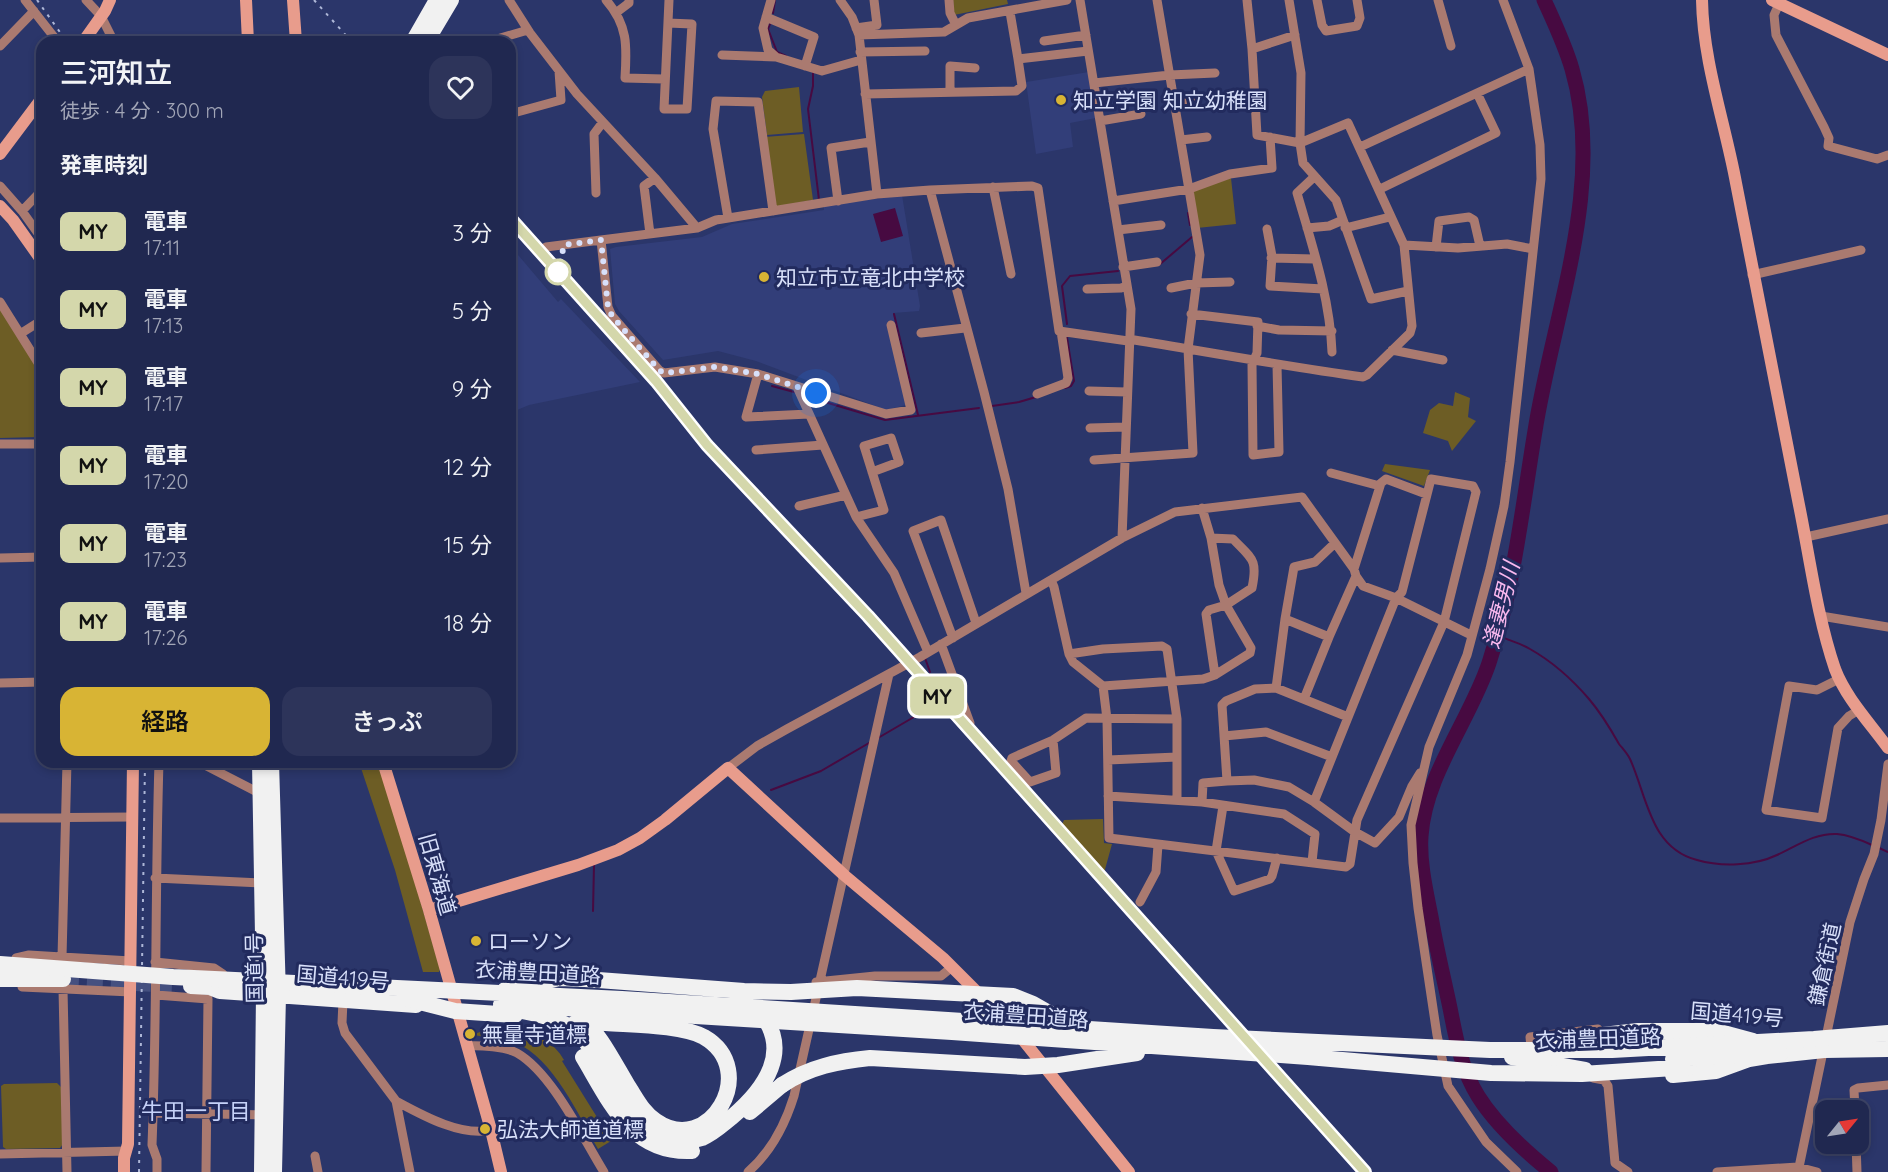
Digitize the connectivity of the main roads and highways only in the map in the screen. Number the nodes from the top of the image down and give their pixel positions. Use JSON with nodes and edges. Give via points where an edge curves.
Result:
{"nodes":[{"id":1,"x":437,"y":0,"type":"edge"},
{"id":2,"x":451,"y":0,"type":"edge"},
{"id":3,"x":416,"y":36,"type":"edge"},
{"id":4,"x":430,"y":36,"type":"edge"},
{"id":5,"x":260,"y":768,"type":"edge"},
{"id":6,"x":272,"y":768,"type":"edge"},
{"id":7,"x":8,"y":957,"type":"edge"},
{"id":8,"x":0,"y":964,"type":"edge"},
{"id":9,"x":0,"y":972,"type":"edge"},
{"id":10,"x":0,"y":979,"type":"edge"},
{"id":11,"x":270,"y":986,"type":"junction"},
{"id":12,"x":451,"y":987,"type":"joint"},
{"id":13,"x":512,"y":990,"type":"junction"},
{"id":14,"x":397,"y":992,"type":"junction"},
{"id":15,"x":456,"y":1006,"type":"joint"},
{"id":16,"x":563,"y":1023,"type":"junction"},
{"id":17,"x":1073,"y":1027,"type":"junction"},
{"id":18,"x":1015,"y":1030,"type":"road end"},
{"id":19,"x":1888,"y":1033,"type":"edge"},
{"id":20,"x":1744,"y":1040,"type":"junction"},
{"id":21,"x":1207,"y":1043,"type":"dead end"},
{"id":22,"x":1826,"y":1045,"type":"junction"},
{"id":23,"x":1888,"y":1047,"type":"edge"},
{"id":24,"x":1185,"y":1049,"type":"junction"},
{"id":25,"x":1312,"y":1050,"type":"junction"},
{"id":26,"x":1512,"y":1057,"type":"junction"},
{"id":27,"x":1749,"y":1059,"type":"junction"},
{"id":28,"x":262,"y":1172,"type":"edge"},
{"id":29,"x":274,"y":1172,"type":"edge"}],
"edges":[{"from":1,"to":3,"type":"highway"},
{"from":2,"to":4,"type":"highway"},
{"from":5,"to":11,"type":"highway","name":"国道1号","via":[[262,883]]},
{"from":6,"to":11,"type":"highway","name":"国道1号"},
{"from":7,"to":10,"type":"highway","via":[[63,972]]},
{"from":8,"to":14,"type":"highway","name":"衣浦豊田道路","bridge":true},
{"from":9,"to":14,"type":"highway","name":"衣浦豊田道路"},
{"from":11,"to":11,"type":"highway","name":"国道419号","via":[[223,974],[190,979],[220,991]]},
{"from":11,"to":12,"type":"highway","name":"国道419号","via":[[359,980]]},
{"from":11,"to":15,"type":"highway","name":"国道419号","via":[[344,1001]]},
{"from":11,"to":28,"type":"highway","name":"国道1号"},
{"from":11,"to":29,"type":"highway","name":"国道1号"},
{"from":12,"to":13,"type":"highway","name":"衣浦豊田道路"},
{"from":13,"to":14,"type":"highway","name":"衣浦豊田道路","bridge":true,"via":[[535,992],[575,1011],[589,1024],[641,1106],[656,1122],[688,1129],[706,1122],[726,1098],[726,1061],[716,1046],[688,1031],[606,1023],[455,1011]]},
{"from":13,"to":17,"type":"highway","name":"衣浦豊田道路","bridge":true,"via":[[560,978],[744,991],[857,988],[1013,996]]},
{"from":14,"to":16,"type":"highway","name":"衣浦豊田道路","bridge":true,"via":[[441,984],[591,987],[737,998],[748,1002],[768,1022],[775,1051],[770,1070],[738,1112],[701,1138],[677,1140],[640,1121],[585,1040]]},
{"from":14,"to":17,"type":"highway","name":"衣浦豊田道路","bridge":true,"via":[[622,999]]},
{"from":14,"to":24,"type":"highway","name":"衣浦豊田道路","bridge":true},
{"from":15,"to":16,"type":"highway","name":"衣浦豊田道路","via":[[517,1010]]},
{"from":16,"to":24,"type":"highway","name":"衣浦豊田道路","bridge":true,"via":[[616,1113],[639,1136],[666,1149],[693,1151],[726,1135],[782,1085],[806,1072],[845,1061],[870,1058],[1058,1065]]},
{"from":17,"to":25,"type":"highway","name":"衣浦豊田道路","bridge":true},
{"from":18,"to":21,"type":"highway"},
{"from":19,"to":22,"type":"highway","name":"国道419号"},
{"from":19,"to":25,"type":"highway","name":"衣浦豊田道路","bridge":true,"via":[[1612,1050]]},
{"from":20,"to":22,"type":"highway","name":"国道419号"},
{"from":20,"to":25,"type":"highway","name":"衣浦豊田道路","bridge":true,"via":[[1358,1039]]},
{"from":20,"to":26,"type":"highway","name":"国道419号","via":[[1716,1032],[1629,1031]]},
{"from":22,"to":23,"type":"highway","name":"国道419号"},
{"from":22,"to":27,"type":"highway","name":"国道419号"},
{"from":23,"to":25,"type":"highway","name":"衣浦豊田道路","bridge":true,"via":[[1603,1062],[1501,1063]]},
{"from":24,"to":25,"type":"highway","name":"衣浦豊田道路","bridge":true},
{"from":25,"to":26,"type":"highway","name":"国道419号"},
{"from":25,"to":27,"type":"highway","name":"衣浦豊田道路","bridge":true,"via":[[1395,1066],[1541,1074],[1628,1072]]},
{"from":26,"to":27,"type":"highway","name":"国道419号","via":[[1634,1078],[1716,1071]]}]}
